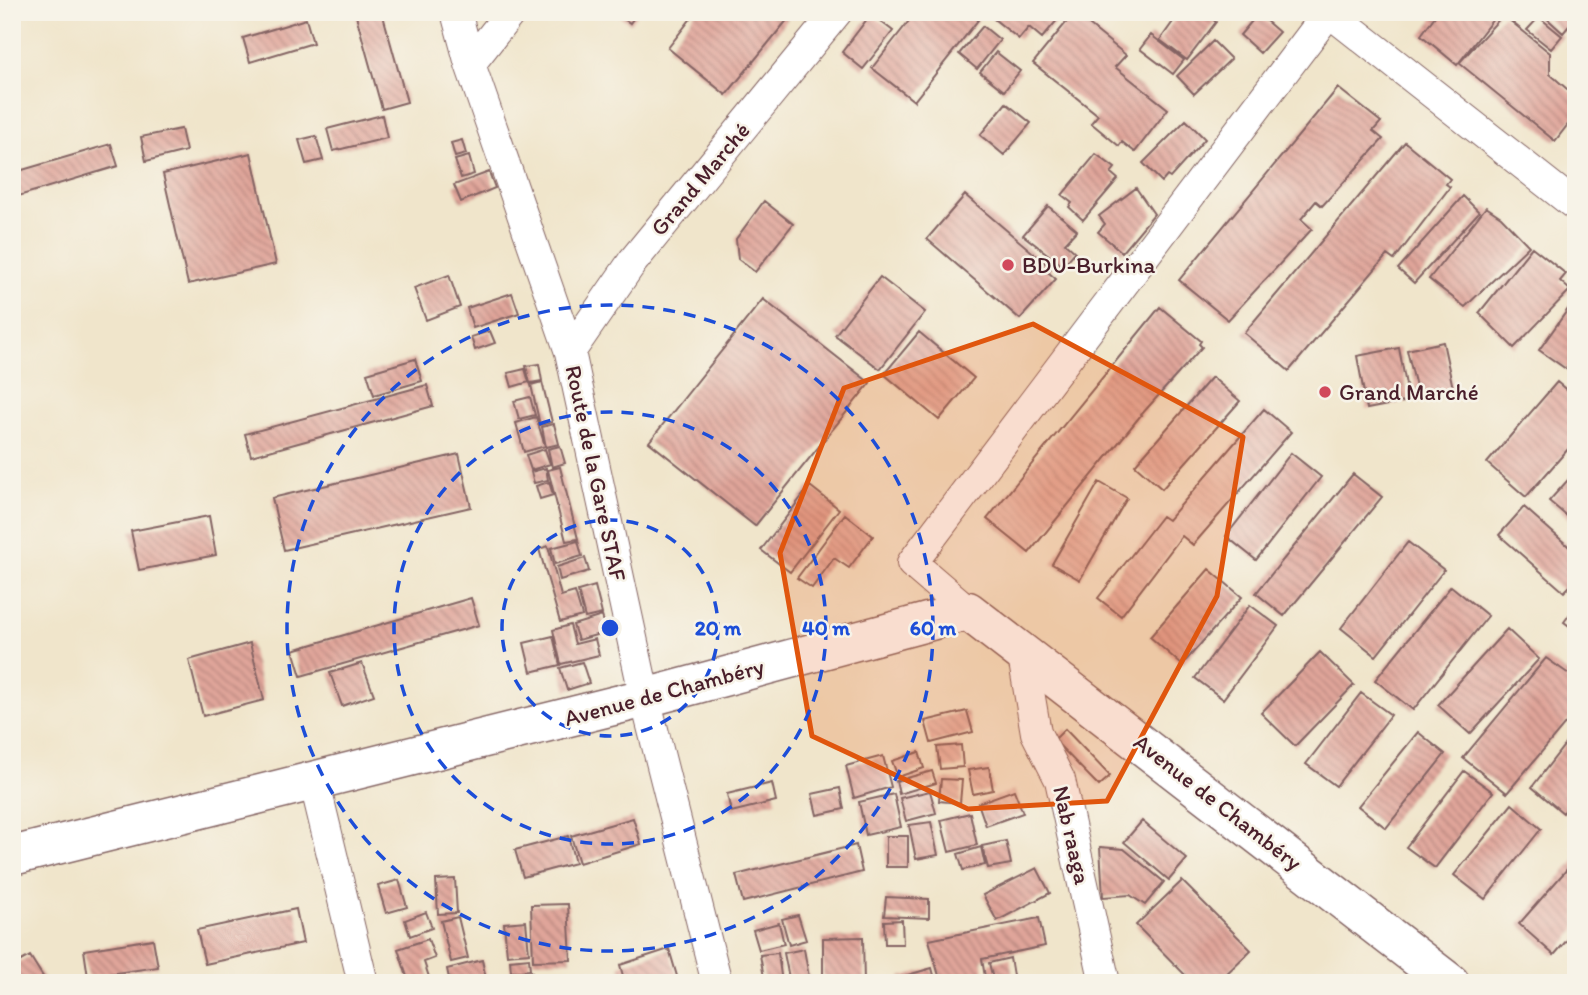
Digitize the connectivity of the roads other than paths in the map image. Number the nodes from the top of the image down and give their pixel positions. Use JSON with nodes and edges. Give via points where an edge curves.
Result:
{"nodes":[{"id":1,"x":456,"y":12,"type":"edge"},
{"id":2,"x":512,"y":12,"type":"edge"},
{"id":3,"x":837,"y":12,"type":"edge"},
{"id":4,"x":1329,"y":12,"type":"edge"},
{"id":5,"x":470,"y":65,"type":"junction"},
{"id":6,"x":1576,"y":206,"type":"edge"},
{"id":7,"x":570,"y":352,"type":"junction"},
{"id":8,"x":968,"y":611,"type":"junction"},
{"id":9,"x":1023,"y":650,"type":"junction"},
{"id":10,"x":645,"y":698,"type":"junction"},
{"id":11,"x":314,"y":780,"type":"junction"},
{"id":12,"x":12,"y":856,"type":"edge"},
{"id":13,"x":363,"y":983,"type":"edge"},
{"id":14,"x":717,"y":983,"type":"edge"},
{"id":15,"x":1105,"y":983,"type":"edge"},
{"id":16,"x":1450,"y":983,"type":"edge"}],
"edges":[{"from":1,"to":5,"type":"street","name":"Route de la Gare STAF"},
{"from":2,"to":5,"type":"street"},
{"from":3,"to":7,"type":"street","name":"Grand Marché","via":[[633,261]]},
{"from":4,"to":6,"type":"street"},
{"from":4,"to":8,"type":"street","via":[[912,563]]},
{"from":5,"to":7,"type":"street","name":"Route de la Gare STAF"},
{"from":7,"to":10,"type":"street","name":"Route de la Gare STAF"},
{"from":8,"to":9,"type":"street","name":"Avenue de Chambéry"},
{"from":8,"to":10,"type":"street","name":"Avenue de Chambéry"},
{"from":9,"to":15,"type":"street","name":"Nab raaga","via":[[1036,733],[1060,780]]},
{"from":9,"to":16,"type":"street","name":"Avenue de Chambéry"},
{"from":10,"to":11,"type":"street","name":"Avenue de Chambéry"},
{"from":10,"to":14,"type":"street","name":"Route de la Gare STAF"},
{"from":11,"to":12,"type":"street","name":"Avenue de Chambéry"},
{"from":11,"to":13,"type":"street"}]}
